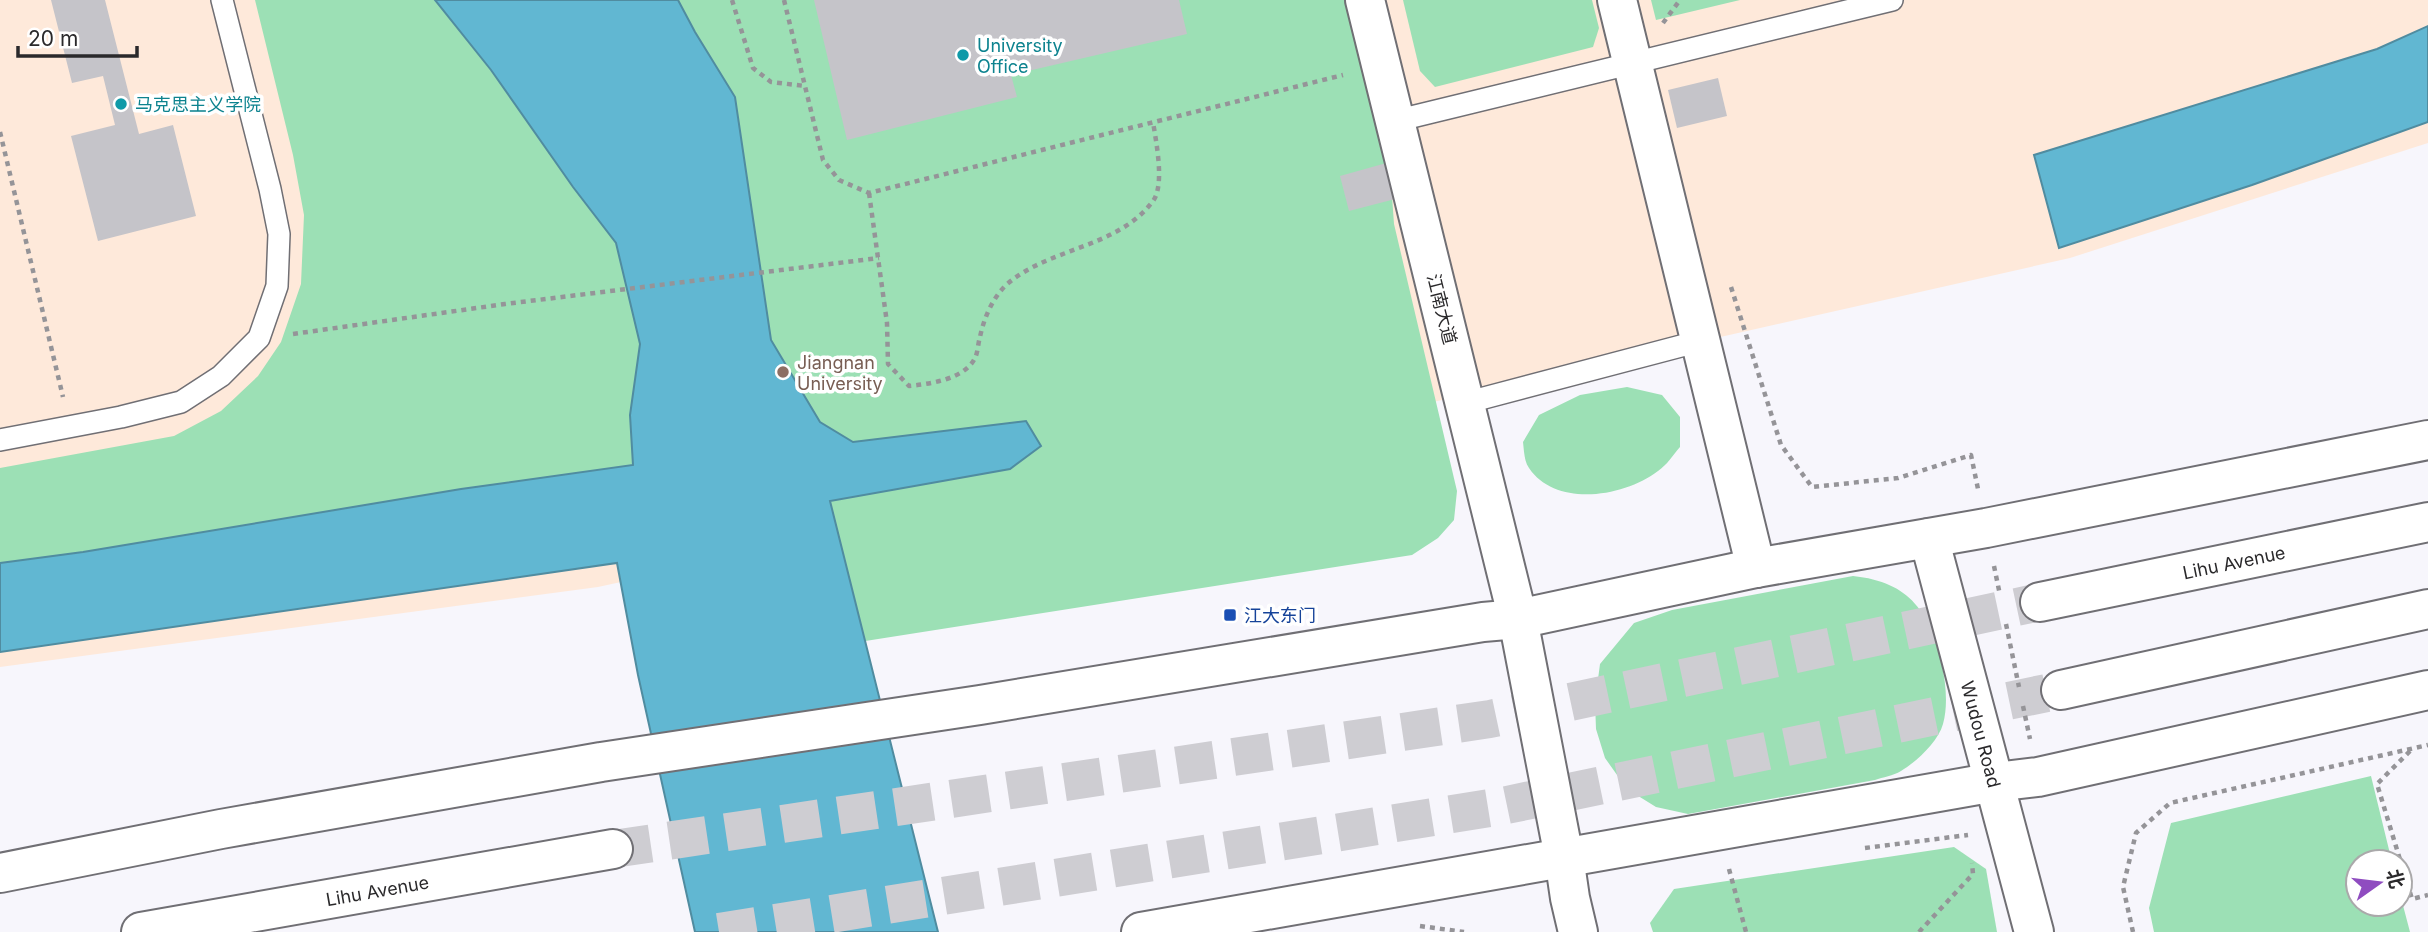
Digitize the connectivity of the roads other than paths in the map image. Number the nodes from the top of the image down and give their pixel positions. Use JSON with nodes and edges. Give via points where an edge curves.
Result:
{"nodes":[{"id":1,"x":222,"y":0,"type":"edge"},
{"id":2,"x":1365,"y":0,"type":"edge"},
{"id":3,"x":1617,"y":0,"type":"edge"},
{"id":4,"x":1892,"y":0,"type":"edge"},
{"id":5,"x":1632,"y":62,"type":"junction"},
{"id":6,"x":1395,"y":121,"type":"junction"},
{"id":7,"x":1700,"y":341,"type":"junction"},
{"id":8,"x":1465,"y":403,"type":"junction"},
{"id":9,"x":0,"y":440,"type":"edge"},
{"id":10,"x":2428,"y":440,"type":"edge"},
{"id":11,"x":2428,"y":522,"type":"edge"},
{"id":12,"x":1929,"y":538,"type":"junction"},
{"id":13,"x":1756,"y":568,"type":"junction"},
{"id":14,"x":2040,"y":602,"type":"tunnel mouth"},
{"id":15,"x":2428,"y":609,"type":"edge"},
{"id":16,"x":1518,"y":618,"type":"junction"},
{"id":17,"x":2061,"y":690,"type":"tunnel mouth"},
{"id":18,"x":2428,"y":690,"type":"edge"},
{"id":19,"x":1995,"y":782,"type":"junction"},
{"id":20,"x":613,"y":849,"type":"tunnel mouth"},
{"id":21,"x":1564,"y":857,"type":"junction"},
{"id":22,"x":0,"y":873,"type":"edge"},
{"id":23,"x":141,"y":932,"type":"edge"},
{"id":24,"x":1141,"y":932,"type":"edge"},
{"id":25,"x":1578,"y":932,"type":"edge"},
{"id":26,"x":2034,"y":932,"type":"edge"}],
"edges":[{"from":1,"to":9,"type":"lane","via":[[279,234],[278,286],[259,338],[221,376],[180,402]]},
{"from":2,"to":6,"type":"main road","name":"江南大道"},
{"from":3,"to":5,"type":"main road"},
{"from":4,"to":5,"type":"lane"},
{"from":5,"to":6,"type":"lane"},
{"from":5,"to":7,"type":"main road"},
{"from":6,"to":8,"type":"main road","name":"江南大道"},
{"from":7,"to":8,"type":"lane"},
{"from":7,"to":13,"type":"main road"},
{"from":8,"to":16,"type":"main road","name":"江南大道"},
{"from":10,"to":12,"type":"main road"},
{"from":11,"to":14,"type":"main road","name":"Lihu Avenue"},
{"from":12,"to":13,"type":"main road"},
{"from":12,"to":19,"type":"main road","name":"Wudou Road"},
{"from":13,"to":16,"type":"main road"},
{"from":15,"to":17,"type":"main road"},
{"from":16,"to":21,"type":"main road"},
{"from":16,"to":22,"type":"main road","via":[[601,762]]},
{"from":18,"to":19,"type":"main road","via":[[2038,777]]},
{"from":19,"to":21,"type":"main road"},
{"from":19,"to":26,"type":"main road","name":"Wudou Road"},
{"from":20,"to":23,"type":"main road","name":"Lihu Avenue"},
{"from":21,"to":24,"type":"main road"},
{"from":21,"to":25,"type":"main road"}]}
